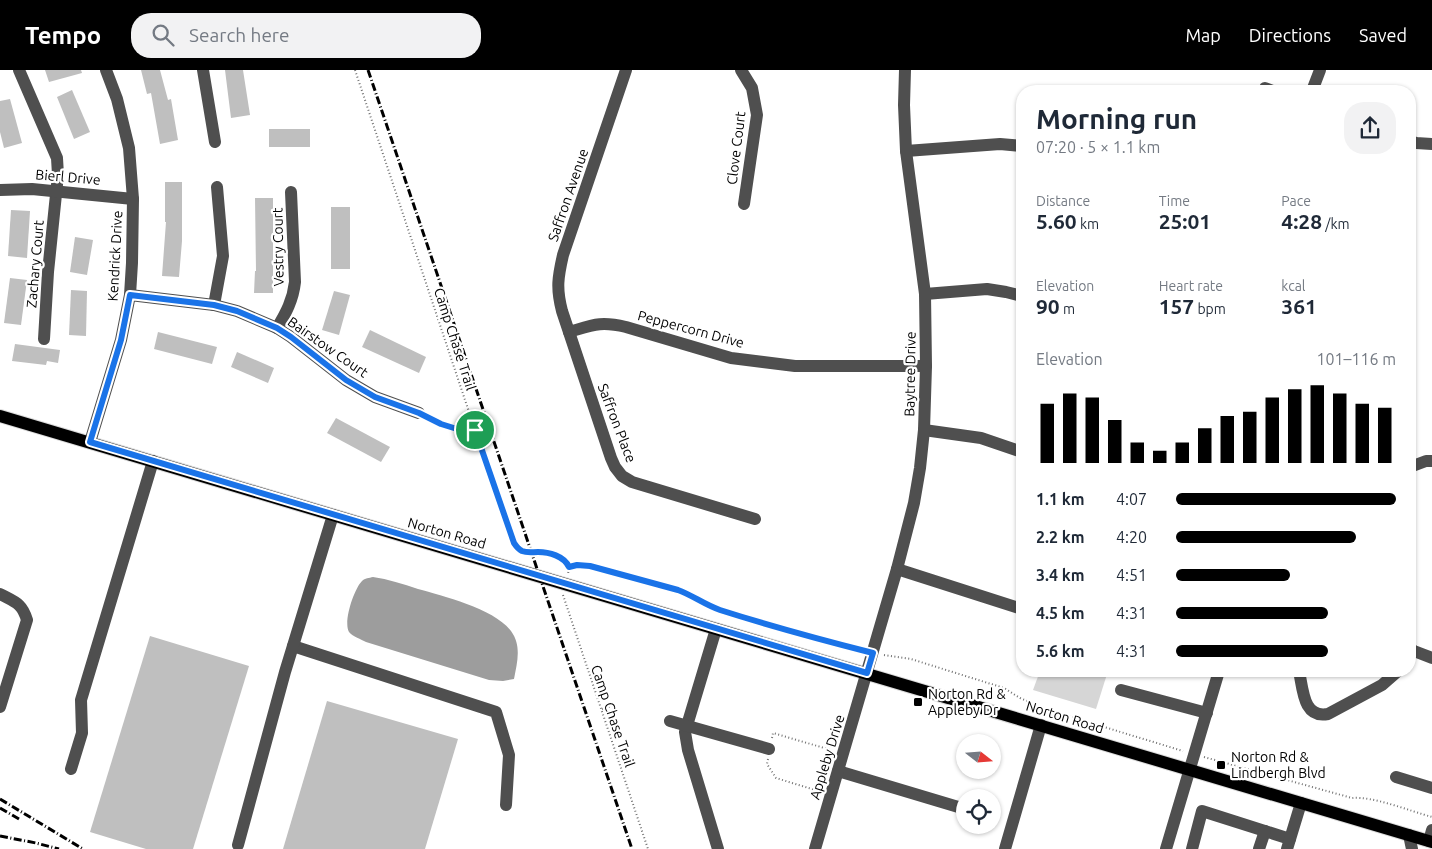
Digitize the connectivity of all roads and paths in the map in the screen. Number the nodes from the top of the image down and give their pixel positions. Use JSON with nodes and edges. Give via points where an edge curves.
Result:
{"nodes":[{"id":1,"x":19,"y":70,"type":"edge"},
{"id":2,"x":106,"y":70,"type":"edge"},
{"id":3,"x":203,"y":70,"type":"edge"},
{"id":4,"x":355,"y":70,"type":"edge"},
{"id":5,"x":626,"y":70,"type":"edge"},
{"id":6,"x":741,"y":70,"type":"edge"},
{"id":7,"x":906,"y":70,"type":"edge"},
{"id":8,"x":1320,"y":70,"type":"edge"},
{"id":9,"x":1314,"y":85,"type":"edge"},
{"id":10,"x":215,"y":142,"type":"dead end"},
{"id":11,"x":1416,"y":143,"type":"edge"},
{"id":12,"x":1432,"y":144,"type":"edge"},
{"id":13,"x":1016,"y":145,"type":"edge"},
{"id":14,"x":906,"y":151,"type":"junction"},
{"id":15,"x":217,"y":187,"type":"dead end"},
{"id":16,"x":0,"y":190,"type":"edge"},
{"id":17,"x":56,"y":191,"type":"junction"},
{"id":18,"x":291,"y":192,"type":"dead end"},
{"id":19,"x":133,"y":199,"type":"junction"},
{"id":20,"x":744,"y":204,"type":"dead end"},
{"id":21,"x":925,"y":294,"type":"junction"},
{"id":22,"x":1016,"y":294,"type":"edge"},
{"id":23,"x":130,"y":295,"type":"junction"},
{"id":24,"x":214,"y":305,"type":"junction"},
{"id":25,"x":277,"y":328,"type":"junction"},
{"id":26,"x":569,"y":332,"type":"junction"},
{"id":27,"x":44,"y":339,"type":"dead end"},
{"id":28,"x":926,"y":366,"type":"junction"},
{"id":29,"x":419,"y":413,"type":"joint"},
{"id":30,"x":0,"y":416,"type":"edge"},
{"id":31,"x":475,"y":430,"type":"junction"},
{"id":32,"x":924,"y":430,"type":"junction"},
{"id":33,"x":90,"y":442,"type":"junction"},
{"id":34,"x":1016,"y":450,"type":"edge"},
{"id":35,"x":153,"y":461,"type":"junction"},
{"id":36,"x":1432,"y":461,"type":"edge"},
{"id":37,"x":1416,"y":465,"type":"edge"},
{"id":38,"x":334,"y":515,"type":"junction"},
{"id":39,"x":755,"y":519,"type":"dead end"},
{"id":40,"x":569,"y":567,"type":"junction"},
{"id":41,"x":897,"y":569,"type":"junction"},
{"id":42,"x":568,"y":576,"type":"dead end"},
{"id":43,"x":564,"y":589,"type":"dead end"},
{"id":44,"x":0,"y":594,"type":"edge"},
{"id":45,"x":1016,"y":607,"type":"edge"},
{"id":46,"x":716,"y":629,"type":"junction"},
{"id":47,"x":293,"y":646,"type":"junction"},
{"id":48,"x":873,"y":653,"type":"junction"},
{"id":49,"x":1416,"y":653,"type":"edge"},
{"id":50,"x":1432,"y":658,"type":"edge"},
{"id":51,"x":867,"y":673,"type":"junction"},
{"id":52,"x":1217,"y":677,"type":"edge"},
{"id":53,"x":1300,"y":677,"type":"edge"},
{"id":54,"x":1390,"y":677,"type":"edge"},
{"id":55,"x":1121,"y":690,"type":"dead end"},
{"id":56,"x":614,"y":705,"type":"dead end"},
{"id":57,"x":0,"y":707,"type":"edge"},
{"id":58,"x":601,"y":709,"type":"junction"},
{"id":59,"x":1207,"y":712,"type":"junction"},
{"id":60,"x":670,"y":721,"type":"dead end"},
{"id":61,"x":687,"y":725,"type":"junction"},
{"id":62,"x":1041,"y":725,"type":"junction"},
{"id":63,"x":773,"y":733,"type":"dead end"},
{"id":64,"x":769,"y":749,"type":"dead end"},
{"id":65,"x":843,"y":753,"type":"junction"},
{"id":66,"x":1194,"y":754,"type":"junction"},
{"id":67,"x":767,"y":764,"type":"dead end"},
{"id":68,"x":71,"y":769,"type":"dead end"},
{"id":69,"x":1190,"y":770,"type":"junction"},
{"id":70,"x":838,"y":771,"type":"junction"},
{"id":71,"x":1396,"y":777,"type":"dead end"},
{"id":72,"x":1432,"y":788,"type":"edge"},
{"id":73,"x":815,"y":790,"type":"dead end"},
{"id":74,"x":1301,"y":803,"type":"junction"},
{"id":75,"x":956,"y":805,"type":"edge"},
{"id":76,"x":506,"y":806,"type":"dead end"},
{"id":77,"x":1432,"y":817,"type":"edge"},
{"id":78,"x":1265,"y":831,"type":"junction"},
{"id":79,"x":1409,"y":835,"type":"junction"},
{"id":80,"x":1431,"y":838,"type":"edge"},
{"id":81,"x":1288,"y":844,"type":"edge"},
{"id":82,"x":238,"y":845,"type":"dead end"},
{"id":83,"x":1008,"y":848,"type":"edge"},
{"id":84,"x":648,"y":849,"type":"edge"},
{"id":85,"x":718,"y":849,"type":"edge"},
{"id":86,"x":815,"y":849,"type":"edge"},
{"id":87,"x":1166,"y":849,"type":"edge"},
{"id":88,"x":1192,"y":849,"type":"edge"},
{"id":89,"x":1259,"y":849,"type":"edge"},
{"id":90,"x":1412,"y":849,"type":"edge"}],
"edges":[{"from":1,"to":17,"type":"street","name":"Zachary Court","via":[[57,158]]},
{"from":2,"to":19,"type":"street","name":"Kendrick Drive","via":[[129,148]]},
{"from":3,"to":10,"type":"street"},
{"from":4,"to":31,"type":"path","name":"Camp Chase Trail"},
{"from":5,"to":26,"type":"street","name":"Saffron Avenue","via":[[563,255],[558,297]]},
{"from":6,"to":20,"type":"street","name":"Clove Court","via":[[752,88],[757,115]]},
{"from":7,"to":14,"type":"street","name":"Baytree Drive"},
{"from":8,"to":9,"type":"street"},
{"from":11,"to":12,"type":"street"},
{"from":13,"to":14,"type":"street"},
{"from":14,"to":21,"type":"street","name":"Baytree Drive"},
{"from":15,"to":24,"type":"street","via":[[223,256]]},
{"from":16,"to":17,"type":"street","name":"Bierl Drive","via":[[32,188]]},
{"from":17,"to":19,"type":"street","name":"Bierl Drive"},
{"from":17,"to":27,"type":"street","name":"Zachary Court"},
{"from":18,"to":25,"type":"street","name":"Vestry Court","via":[[294,293]]},
{"from":19,"to":23,"type":"street","name":"Kendrick Drive"},
{"from":21,"to":22,"type":"street","via":[[987,289]]},
{"from":21,"to":28,"type":"street","name":"Baytree Drive"},
{"from":23,"to":24,"type":"street","name":"Bairstow Court"},
{"from":23,"to":33,"type":"street","name":"Kendrick Drive","via":[[121,340]]},
{"from":24,"to":25,"type":"street","name":"Bairstow Court"},
{"from":25,"to":29,"type":"street","name":"Bairstow Court","via":[[346,380],[375,397]]},
{"from":26,"to":28,"type":"street","name":"Peppercorn Drive","via":[[610,323],[731,358],[794,366]]},
{"from":26,"to":39,"type":"street","name":"Saffron Place","via":[[611,458],[622,476],[641,486]]},
{"from":28,"to":32,"type":"street","name":"Baytree Drive"},
{"from":29,"to":31,"type":"path","via":[[457,429]]},
{"from":30,"to":33,"type":"main road","name":"Norton Road"},
{"from":31,"to":40,"type":"path","name":"Camp Chase Trail","via":[[514,543],[519,550],[546,553],[565,561]]},
{"from":32,"to":34,"type":"street","via":[[981,438]]},
{"from":32,"to":41,"type":"street","name":"Baytree Drive","via":[[914,504]]},
{"from":33,"to":35,"type":"main road","name":"Norton Road"},
{"from":35,"to":38,"type":"main road","name":"Norton Road"},
{"from":35,"to":68,"type":"street","via":[[81,700],[82,733]]},
{"from":36,"to":37,"type":"street"},
{"from":38,"to":46,"type":"main road","name":"Norton Road"},
{"from":38,"to":47,"type":"street"},
{"from":40,"to":42,"type":"path"},
{"from":40,"to":48,"type":"path","via":[[586,565],[678,590],[727,612]]},
{"from":41,"to":45,"type":"street"},
{"from":41,"to":48,"type":"street","name":"Baytree Drive"},
{"from":43,"to":58,"type":"path","name":"Camp Chase Trail","via":[[563,599]]},
{"from":44,"to":57,"type":"street","via":[[18,604],[27,620]]},
{"from":46,"to":51,"type":"main road","name":"Norton Road"},
{"from":46,"to":61,"type":"street"},
{"from":47,"to":76,"type":"street","via":[[496,712],[509,755]]},
{"from":47,"to":82,"type":"street"},
{"from":48,"to":51,"type":"street","name":"Baytree Drive"},
{"from":48,"to":66,"type":"path","via":[[911,659],[1004,688],[1045,709]]},
{"from":49,"to":50,"type":"street"},
{"from":51,"to":62,"type":"main road","name":"Norton Road"},
{"from":51,"to":65,"type":"street","name":"Appleby Drive"},
{"from":52,"to":59,"type":"street"},
{"from":53,"to":54,"type":"street","via":[[1308,708],[1321,715],[1382,685]]},
{"from":55,"to":59,"type":"street"},
{"from":56,"to":58,"type":"path"},
{"from":58,"to":84,"type":"path","name":"Camp Chase Trail"},
{"from":59,"to":66,"type":"street"},
{"from":60,"to":61,"type":"street"},
{"from":61,"to":64,"type":"street"},
{"from":61,"to":85,"type":"street","via":[[688,750]]},
{"from":62,"to":69,"type":"main road","name":"Norton Road"},
{"from":62,"to":83,"type":"street"},
{"from":63,"to":65,"type":"path"},
{"from":65,"to":70,"type":"street","name":"Appleby Drive"},
{"from":66,"to":69,"type":"street"},
{"from":66,"to":77,"type":"path","via":[[1349,798],[1371,799]]},
{"from":67,"to":73,"type":"path","via":[[776,778]]},
{"from":69,"to":74,"type":"main road","name":"Norton Road"},
{"from":69,"to":87,"type":"street"},
{"from":70,"to":75,"type":"street"},
{"from":70,"to":86,"type":"street","name":"Appleby Drive"},
{"from":71,"to":72,"type":"street"},
{"from":74,"to":79,"type":"main road","name":"Norton Road"},
{"from":74,"to":81,"type":"street"},
{"from":78,"to":81,"type":"street"},
{"from":78,"to":88,"type":"street","via":[[1202,811]]},
{"from":78,"to":89,"type":"street"},
{"from":79,"to":80,"type":"main road","name":"Norton Road"},
{"from":79,"to":90,"type":"street"}]}
